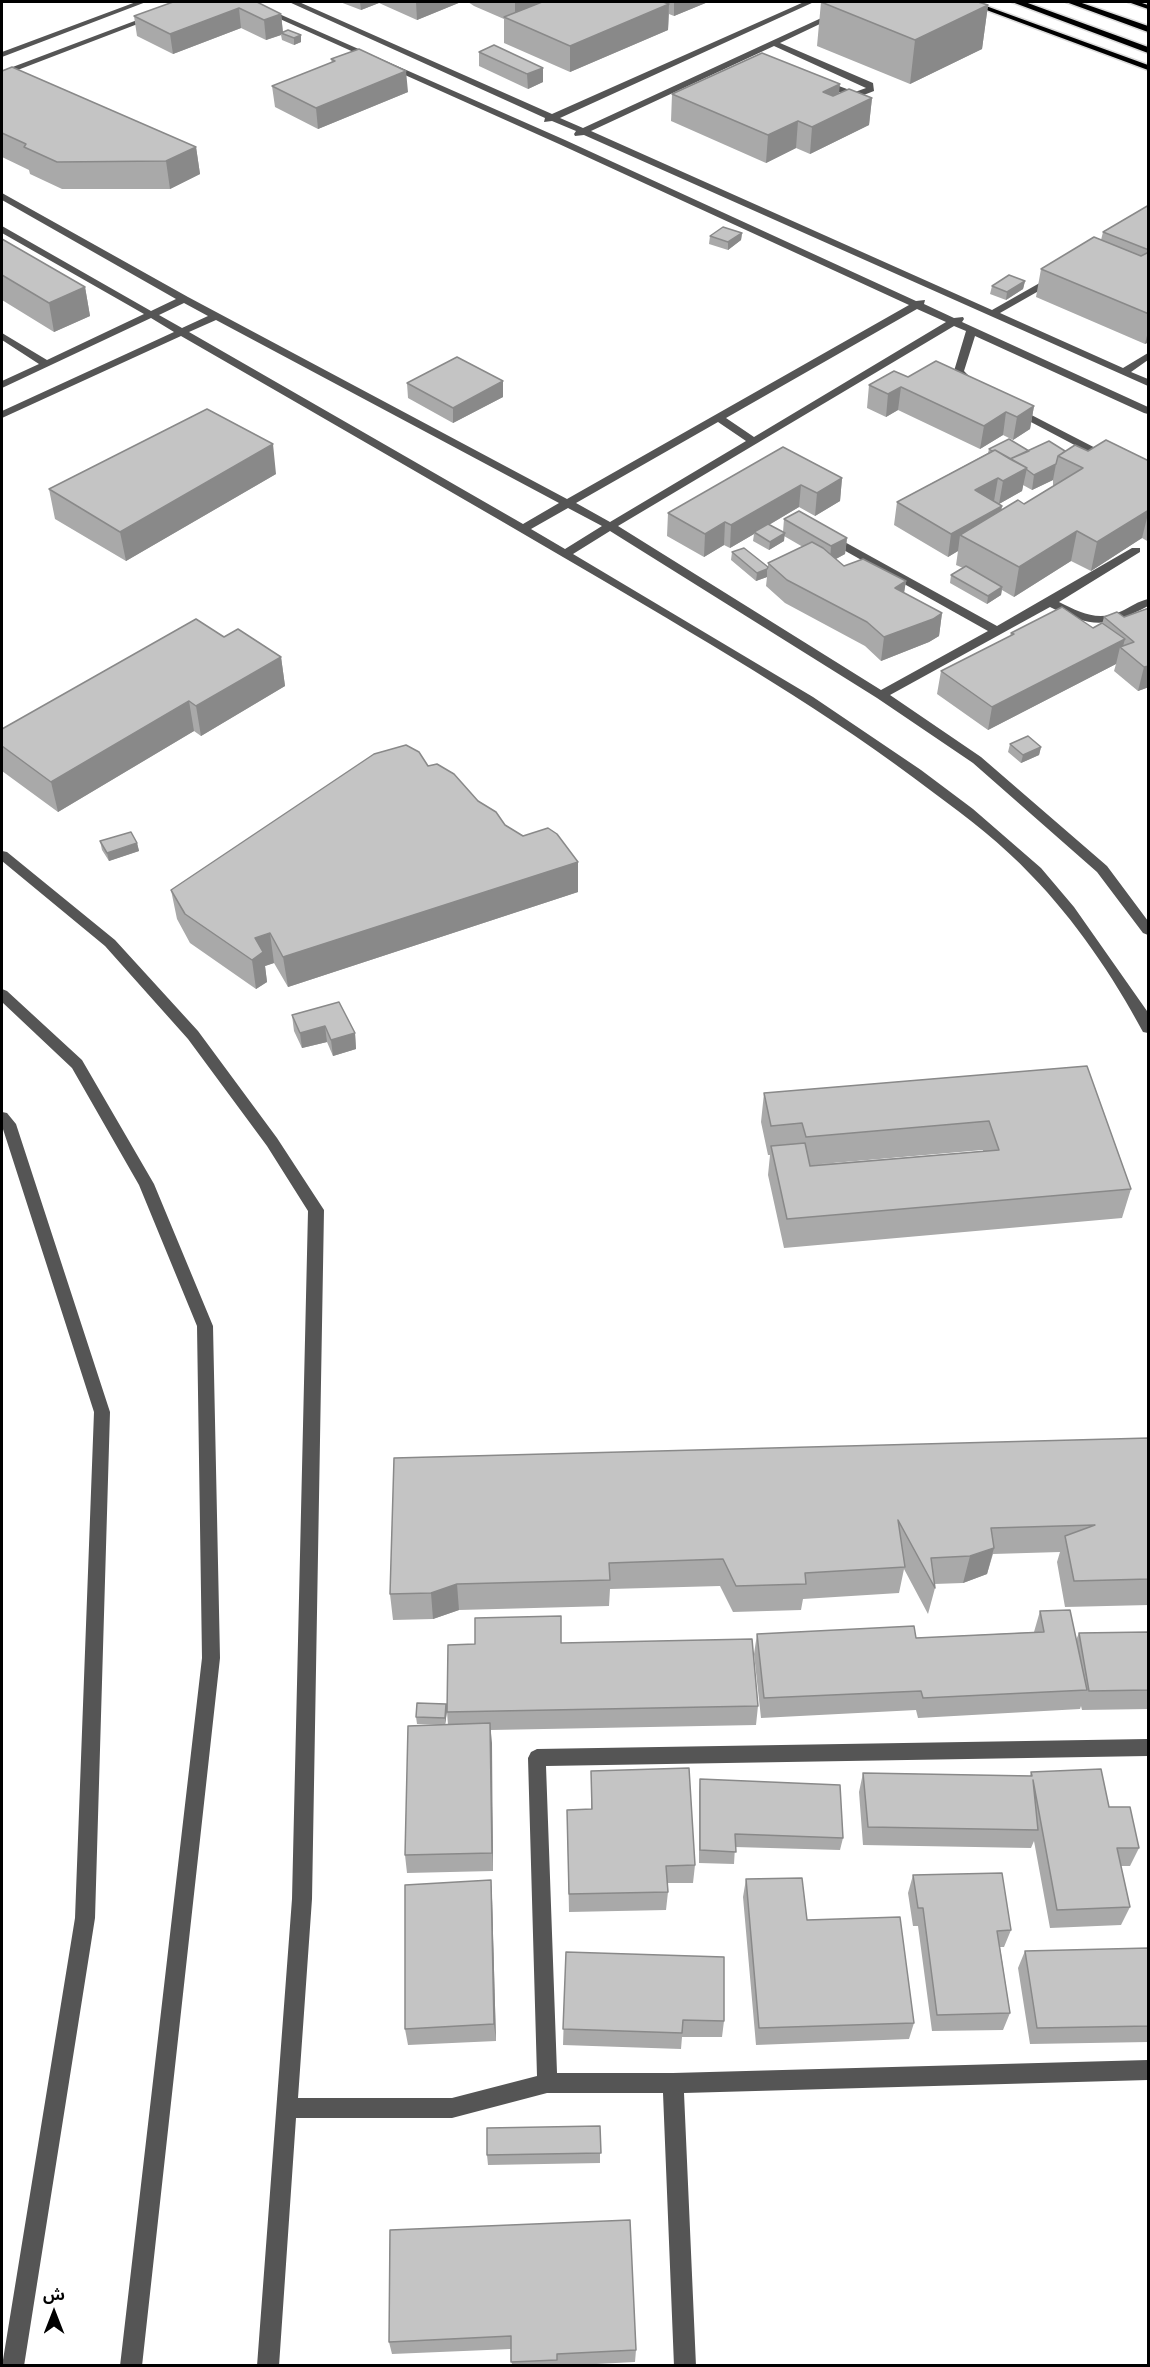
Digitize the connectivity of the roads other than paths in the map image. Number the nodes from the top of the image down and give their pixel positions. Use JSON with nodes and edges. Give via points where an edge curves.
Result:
{"nodes":[{"id":1,"x":142,"y":2,"type":"edge"},
{"id":2,"x":191,"y":2,"type":"edge"},
{"id":3,"x":246,"y":2,"type":"edge"},
{"id":4,"x":293,"y":2,"type":"edge"},
{"id":5,"x":810,"y":2,"type":"edge"},
{"id":6,"x":862,"y":2,"type":"edge"},
{"id":7,"x":969,"y":2,"type":"edge"},
{"id":8,"x":1017,"y":2,"type":"edge"},
{"id":9,"x":1071,"y":2,"type":"edge"},
{"id":10,"x":1132,"y":2,"type":"edge"},
{"id":11,"x":826,"y":4,"type":"edge"},
{"id":12,"x":1149,"y":8,"type":"edge"},
{"id":13,"x":843,"y":10,"type":"junction"},
{"id":14,"x":1149,"y":29,"type":"edge"},
{"id":15,"x":773,"y":43,"type":"junction"},
{"id":16,"x":1149,"y":50,"type":"edge"},
{"id":17,"x":751,"y":53,"type":"junction"},
{"id":18,"x":2,"y":55,"type":"edge"},
{"id":19,"x":760,"y":57,"type":"edge"},
{"id":20,"x":827,"y":66,"type":"junction"},
{"id":21,"x":1149,"y":68,"type":"edge"},
{"id":22,"x":817,"y":71,"type":"dead end"},
{"id":23,"x":2,"y":74,"type":"edge"},
{"id":24,"x":807,"y":76,"type":"edge"},
{"id":25,"x":552,"y":118,"type":"junction"},
{"id":26,"x":529,"y":128,"type":"junction"},
{"id":27,"x":582,"y":132,"type":"junction"},
{"id":28,"x":562,"y":142,"type":"junction"},
{"id":29,"x":2,"y":196,"type":"edge"},
{"id":30,"x":2,"y":229,"type":"edge"},
{"id":31,"x":1062,"y":273,"type":"edge"},
{"id":32,"x":940,"y":291,"type":"junction"},
{"id":33,"x":184,"y":298,"type":"junction"},
{"id":34,"x":916,"y":305,"type":"junction"},
{"id":35,"x":977,"y":308,"type":"junction"},
{"id":36,"x":150,"y":314,"type":"junction"},
{"id":37,"x":992,"y":314,"type":"junction"},
{"id":38,"x":216,"y":316,"type":"junction"},
{"id":39,"x":954,"y":321,"type":"junction"},
{"id":40,"x":972,"y":330,"type":"junction"},
{"id":41,"x":182,"y":332,"type":"junction"},
{"id":42,"x":2,"y":336,"type":"edge"},
{"id":43,"x":1149,"y":356,"type":"edge"},
{"id":44,"x":47,"y":364,"type":"junction"},
{"id":45,"x":1124,"y":372,"type":"junction"},
{"id":46,"x":1149,"y":383,"type":"edge"},
{"id":47,"x":2,"y":385,"type":"edge"},
{"id":48,"x":981,"y":391,"type":"edge"},
{"id":49,"x":1002,"y":402,"type":"edge"},
{"id":50,"x":1149,"y":411,"type":"edge"},
{"id":51,"x":2,"y":415,"type":"edge"},
{"id":52,"x":719,"y":418,"type":"junction"},
{"id":53,"x":753,"y":441,"type":"junction"},
{"id":54,"x":1115,"y":463,"type":"edge"},
{"id":55,"x":567,"y":504,"type":"junction"},
{"id":56,"x":610,"y":526,"type":"junction"},
{"id":57,"x":524,"y":528,"type":"junction"},
{"id":58,"x":822,"y":533,"type":"edge"},
{"id":59,"x":1136,"y":550,"type":"edge"},
{"id":60,"x":564,"y":554,"type":"junction"},
{"id":61,"x":1050,"y":602,"type":"junction"},
{"id":62,"x":1149,"y":602,"type":"edge"},
{"id":63,"x":998,"y":631,"type":"junction"},
{"id":64,"x":881,"y":695,"type":"junction"},
{"id":65,"x":2,"y":855,"type":"edge"},
{"id":66,"x":1149,"y":930,"type":"edge"},
{"id":67,"x":2,"y":994,"type":"edge"},
{"id":68,"x":1149,"y":1028,"type":"edge"},
{"id":69,"x":2,"y":1117,"type":"edge"},
{"id":70,"x":1149,"y":1747,"type":"edge"},
{"id":71,"x":1149,"y":2070,"type":"edge"},
{"id":72,"x":547,"y":2083,"type":"junction"},
{"id":73,"x":673,"y":2083,"type":"junction"},
{"id":74,"x":287,"y":2108,"type":"junction"},
{"id":75,"x":13,"y":2366,"type":"edge"},
{"id":76,"x":131,"y":2366,"type":"edge"},
{"id":77,"x":268,"y":2366,"type":"edge"},
{"id":78,"x":685,"y":2366,"type":"edge"}],
"edges":[{"from":1,"to":18,"type":"street"},
{"from":2,"to":23,"type":"street"},
{"from":3,"to":26,"type":"street"},
{"from":4,"to":25,"type":"street"},
{"from":5,"to":25,"type":"street"},
{"from":6,"to":13,"type":"street"},
{"from":7,"to":21,"type":"main road"},
{"from":8,"to":16,"type":"highway"},
{"from":9,"to":14,"type":"highway"},
{"from":10,"to":12,"type":"main road"},
{"from":11,"to":13,"type":"street"},
{"from":13,"to":15,"type":"street"},
{"from":15,"to":17,"type":"street"},
{"from":15,"to":20,"type":"street"},
{"from":17,"to":19,"type":"street"},
{"from":17,"to":27,"type":"street"},
{"from":20,"to":22,"type":"street"},
{"from":20,"to":24,"type":"street","via":[[871,89],[851,94]]},
{"from":25,"to":26,"type":"street"},
{"from":25,"to":27,"type":"street"},
{"from":26,"to":28,"type":"street"},
{"from":27,"to":28,"type":"street"},
{"from":27,"to":32,"type":"street"},
{"from":28,"to":34,"type":"street"},
{"from":29,"to":33,"type":"street"},
{"from":30,"to":36,"type":"street"},
{"from":31,"to":37,"type":"street"},
{"from":32,"to":34,"type":"street"},
{"from":32,"to":35,"type":"street"},
{"from":33,"to":36,"type":"street"},
{"from":33,"to":38,"type":"street"},
{"from":34,"to":39,"type":"street"},
{"from":34,"to":52,"type":"street"},
{"from":35,"to":37,"type":"street"},
{"from":35,"to":39,"type":"street"},
{"from":36,"to":41,"type":"street"},
{"from":36,"to":44,"type":"street"},
{"from":37,"to":45,"type":"street"},
{"from":38,"to":41,"type":"street"},
{"from":38,"to":55,"type":"street"},
{"from":39,"to":40,"type":"street"},
{"from":39,"to":53,"type":"street"},
{"from":40,"to":48,"type":"street","via":[[959,371]]},
{"from":40,"to":50,"type":"street"},
{"from":41,"to":51,"type":"street"},
{"from":41,"to":57,"type":"street"},
{"from":42,"to":44,"type":"street"},
{"from":43,"to":45,"type":"street"},
{"from":44,"to":47,"type":"street"},
{"from":45,"to":46,"type":"street"},
{"from":49,"to":54,"type":"street"},
{"from":52,"to":53,"type":"street"},
{"from":52,"to":55,"type":"street"},
{"from":53,"to":56,"type":"street"},
{"from":55,"to":56,"type":"street"},
{"from":55,"to":57,"type":"street"},
{"from":56,"to":60,"type":"street"},
{"from":56,"to":64,"type":"street"},
{"from":57,"to":60,"type":"street"},
{"from":58,"to":63,"type":"street"},
{"from":59,"to":61,"type":"street"},
{"from":60,"to":68,"type":"street","via":[[777,679],[925,780],[1011,849],[1073,914]]},
{"from":61,"to":62,"type":"street","via":[[1080,618],[1112,621]]},
{"from":61,"to":63,"type":"street"},
{"from":63,"to":64,"type":"street"},
{"from":64,"to":66,"type":"street","via":[[977,760],[1093,861]]},
{"from":65,"to":74,"type":"street","via":[[110,943],[193,1035],[272,1142],[316,1210],[302,1899]]},
{"from":67,"to":76,"type":"street","via":[[78,1064],[146,1184],[205,1326],[211,1658]]},
{"from":69,"to":75,"type":"street","via":[[9,1124],[102,1412],[85,1918]]},
{"from":70,"to":72,"type":"street","via":[[537,1758]]},
{"from":71,"to":73,"type":"street"},
{"from":72,"to":73,"type":"street"},
{"from":72,"to":74,"type":"street","via":[[452,2108]]},
{"from":73,"to":78,"type":"street"},
{"from":74,"to":77,"type":"street"}]}
